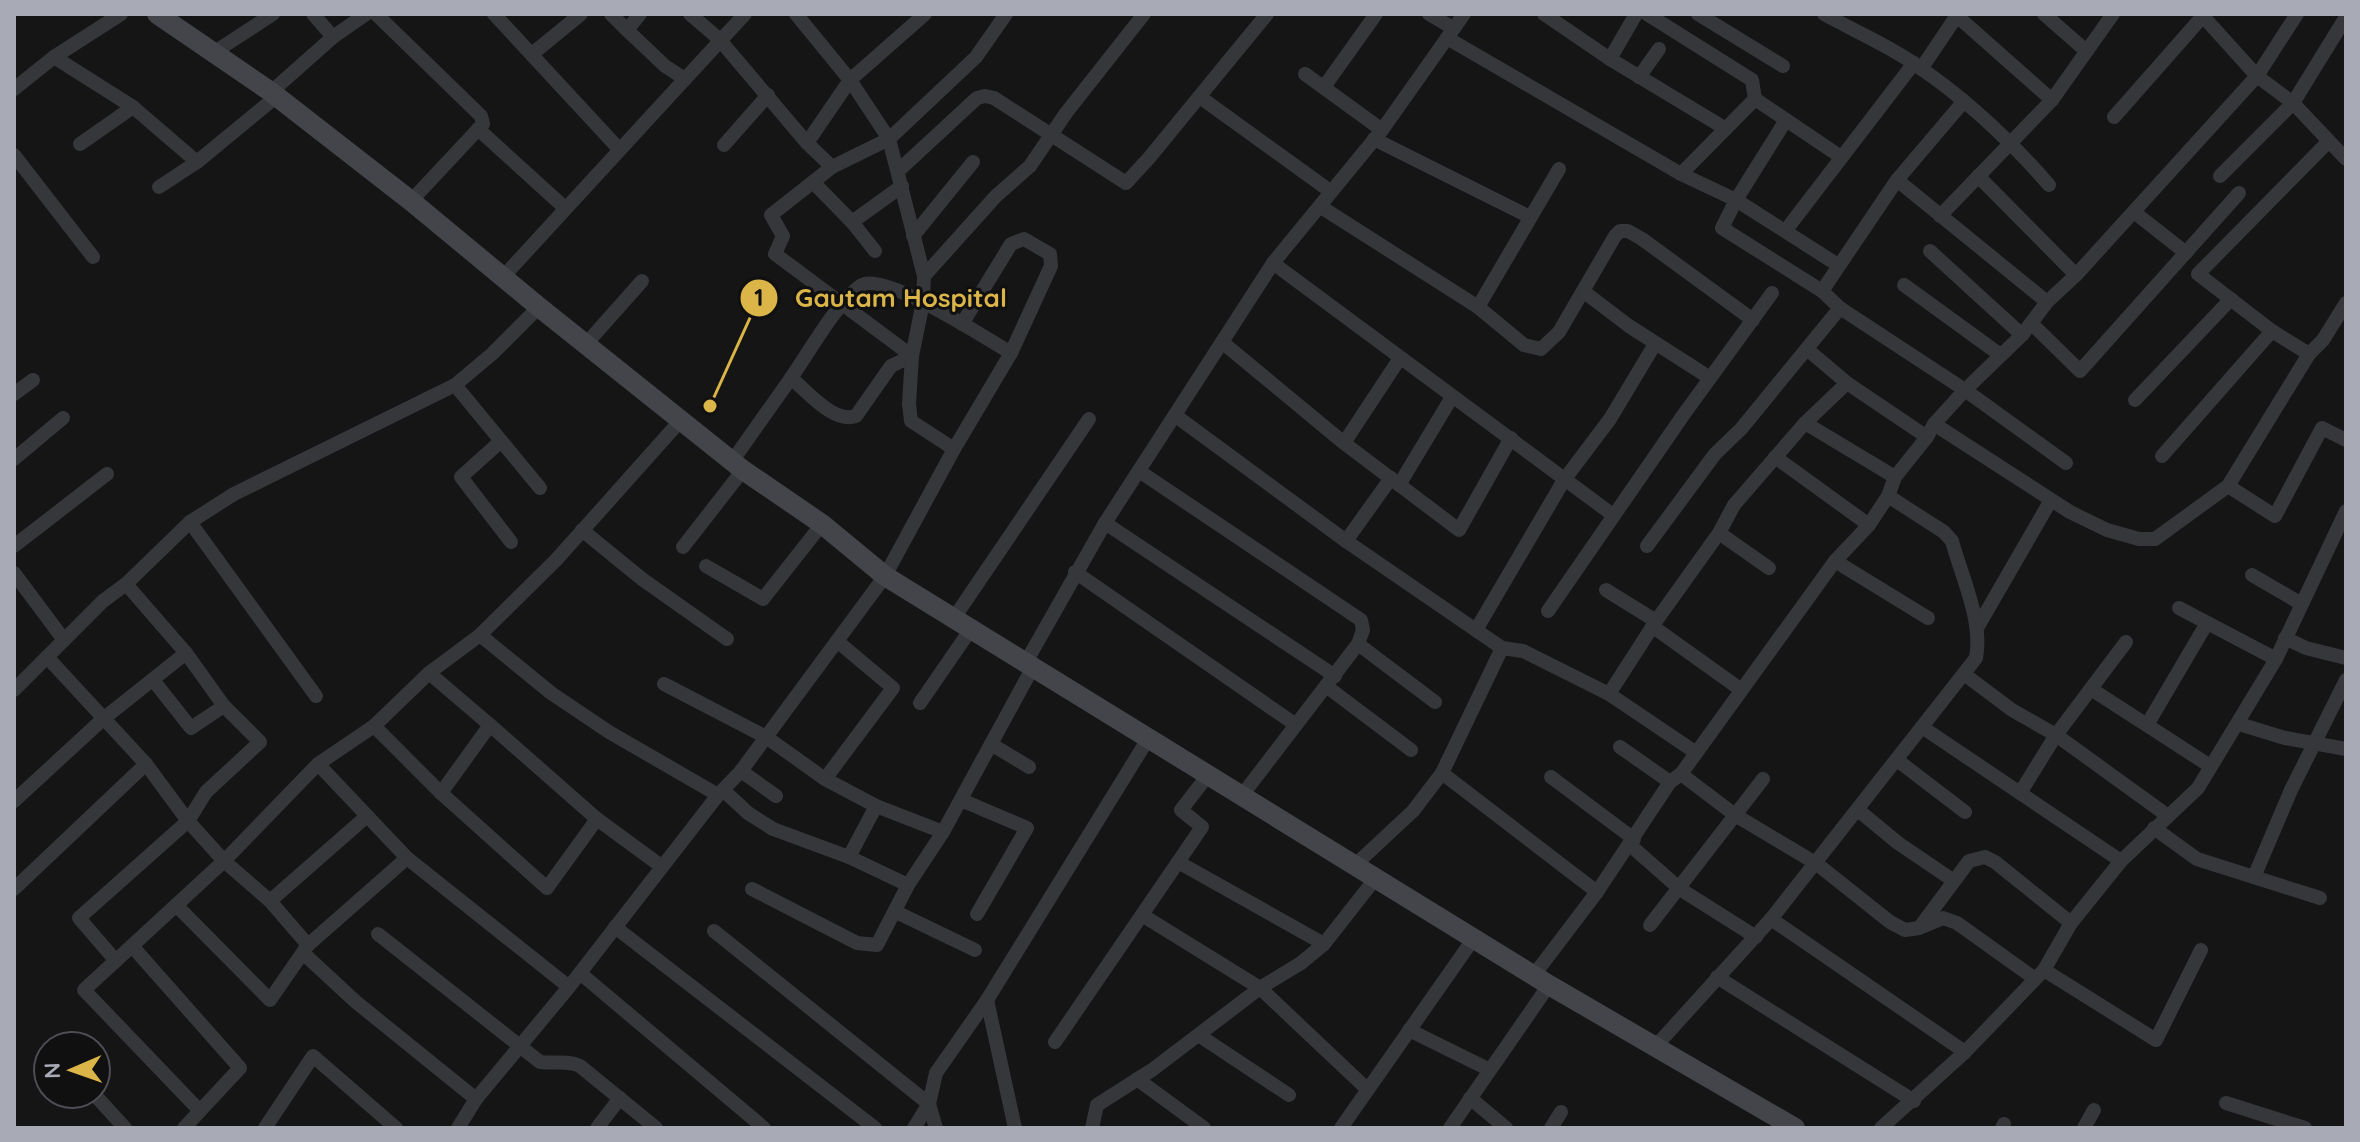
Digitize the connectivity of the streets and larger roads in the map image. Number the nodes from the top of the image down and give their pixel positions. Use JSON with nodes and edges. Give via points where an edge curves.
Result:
{"nodes":[{"id":1,"x":121,"y":14,"type":"edge"},
{"id":2,"x":157,"y":14,"type":"edge"},
{"id":3,"x":273,"y":14,"type":"edge"},
{"id":4,"x":313,"y":14,"type":"edge"},
{"id":5,"x":366,"y":14,"type":"edge"},
{"id":6,"x":376,"y":14,"type":"edge"},
{"id":7,"x":494,"y":14,"type":"edge"},
{"id":8,"x":581,"y":14,"type":"edge"},
{"id":9,"x":611,"y":14,"type":"edge"},
{"id":10,"x":640,"y":14,"type":"edge"},
{"id":11,"x":690,"y":14,"type":"edge"},
{"id":12,"x":745,"y":14,"type":"edge"},
{"id":13,"x":925,"y":14,"type":"edge"},
{"id":14,"x":1006,"y":14,"type":"edge"},
{"id":15,"x":1144,"y":14,"type":"edge"},
{"id":16,"x":1267,"y":14,"type":"edge"},
{"id":17,"x":1376,"y":14,"type":"edge"},
{"id":18,"x":1429,"y":14,"type":"edge"},
{"id":19,"x":1464,"y":14,"type":"edge"},
{"id":20,"x":1544,"y":14,"type":"edge"},
{"id":21,"x":1636,"y":14,"type":"edge"},
{"id":22,"x":1647,"y":14,"type":"edge"},
{"id":23,"x":1698,"y":14,"type":"edge"},
{"id":24,"x":1824,"y":14,"type":"edge"},
{"id":25,"x":2044,"y":14,"type":"edge"},
{"id":26,"x":2113,"y":14,"type":"edge"},
{"id":27,"x":2297,"y":14,"type":"edge"},
{"id":28,"x":1958,"y":15,"type":"edge"},
{"id":29,"x":2202,"y":15,"type":"edge"},
{"id":30,"x":805,"y":17,"type":"edge"},
{"id":31,"x":2346,"y":17,"type":"edge"},
{"id":32,"x":627,"y":30,"type":"junction"},
{"id":33,"x":1450,"y":33,"type":"junction"},
{"id":34,"x":333,"y":37,"type":"junction"},
{"id":35,"x":719,"y":39,"type":"junction"},
{"id":36,"x":1659,"y":49,"type":"dead end"},
{"id":37,"x":2085,"y":50,"type":"junction"},
{"id":38,"x":213,"y":53,"type":"junction"},
{"id":39,"x":532,"y":54,"type":"junction"},
{"id":40,"x":54,"y":57,"type":"junction"},
{"id":41,"x":1610,"y":59,"type":"junction"},
{"id":42,"x":1783,"y":66,"type":"dead end"},
{"id":43,"x":1918,"y":66,"type":"junction"},
{"id":44,"x":1305,"y":74,"type":"dead end"},
{"id":45,"x":2257,"y":76,"type":"junction"},
{"id":46,"x":1639,"y":77,"type":"junction"},
{"id":47,"x":685,"y":79,"type":"junction"},
{"id":48,"x":850,"y":80,"type":"junction"},
{"id":49,"x":1324,"y":87,"type":"junction"},
{"id":50,"x":14,"y":89,"type":"edge"},
{"id":51,"x":274,"y":94,"type":"junction"},
{"id":52,"x":768,"y":95,"type":"junction"},
{"id":53,"x":1200,"y":97,"type":"junction"},
{"id":54,"x":1755,"y":99,"type":"junction"},
{"id":55,"x":2052,"y":100,"type":"junction"},
{"id":56,"x":1964,"y":101,"type":"junction"},
{"id":57,"x":2293,"y":103,"type":"junction"},
{"id":58,"x":133,"y":107,"type":"junction"},
{"id":59,"x":2114,"y":117,"type":"dead end"},
{"id":60,"x":1786,"y":120,"type":"junction"},
{"id":61,"x":478,"y":129,"type":"junction"},
{"id":62,"x":1726,"y":129,"type":"junction"},
{"id":63,"x":1378,"y":134,"type":"junction"},
{"id":64,"x":1050,"y":136,"type":"junction"},
{"id":65,"x":889,"y":139,"type":"junction"},
{"id":66,"x":2328,"y":142,"type":"junction"},
{"id":67,"x":807,"y":143,"type":"junction"},
{"id":68,"x":2012,"y":143,"type":"junction"},
{"id":69,"x":80,"y":144,"type":"dead end"},
{"id":70,"x":724,"y":145,"type":"dead end"},
{"id":71,"x":619,"y":149,"type":"junction"},
{"id":72,"x":14,"y":155,"type":"edge"},
{"id":73,"x":1841,"y":157,"type":"junction"},
{"id":74,"x":2346,"y":159,"type":"edge"},
{"id":75,"x":197,"y":162,"type":"junction"},
{"id":76,"x":973,"y":162,"type":"dead end"},
{"id":77,"x":832,"y":167,"type":"junction"},
{"id":78,"x":1559,"y":169,"type":"dead end"},
{"id":79,"x":898,"y":171,"type":"junction"},
{"id":80,"x":1681,"y":174,"type":"junction"},
{"id":81,"x":1978,"y":176,"type":"junction"},
{"id":82,"x":2220,"y":176,"type":"dead end"},
{"id":83,"x":1897,"y":180,"type":"junction"},
{"id":84,"x":813,"y":182,"type":"junction"},
{"id":85,"x":2049,"y":185,"type":"dead end"},
{"id":86,"x":902,"y":186,"type":"junction"},
{"id":87,"x":159,"y":187,"type":"dead end"},
{"id":88,"x":1330,"y":191,"type":"junction"},
{"id":89,"x":2239,"y":193,"type":"dead end"},
{"id":90,"x":1736,"y":200,"type":"junction"},
{"id":91,"x":411,"y":201,"type":"junction"},
{"id":92,"x":1321,"y":207,"type":"junction"},
{"id":93,"x":565,"y":208,"type":"junction"},
{"id":94,"x":2134,"y":212,"type":"junction"},
{"id":95,"x":1940,"y":216,"type":"junction"},
{"id":96,"x":1530,"y":217,"type":"junction"},
{"id":97,"x":852,"y":222,"type":"junction"},
{"id":98,"x":1786,"y":230,"type":"junction"},
{"id":99,"x":913,"y":236,"type":"junction"},
{"id":100,"x":875,"y":251,"type":"dead end"},
{"id":101,"x":1930,"y":251,"type":"dead end"},
{"id":102,"x":2186,"y":253,"type":"junction"},
{"id":103,"x":93,"y":257,"type":"dead end"},
{"id":104,"x":1273,"y":263,"type":"junction"},
{"id":105,"x":1838,"y":265,"type":"junction"},
{"id":106,"x":2076,"y":275,"type":"junction"},
{"id":107,"x":924,"y":276,"type":"junction"},
{"id":108,"x":503,"y":277,"type":"junction"},
{"id":109,"x":642,"y":281,"type":"dead end"},
{"id":110,"x":1904,"y":285,"type":"dead end"},
{"id":111,"x":1583,"y":291,"type":"junction"},
{"id":112,"x":1822,"y":291,"type":"junction"},
{"id":113,"x":1772,"y":293,"type":"dead end"},
{"id":114,"x":2231,"y":299,"type":"junction"},
{"id":115,"x":923,"y":302,"type":"junction"},
{"id":116,"x":2047,"y":302,"type":"junction"},
{"id":117,"x":843,"y":303,"type":"junction"},
{"id":118,"x":2346,"y":303,"type":"edge"},
{"id":119,"x":539,"y":307,"type":"junction"},
{"id":120,"x":1478,"y":307,"type":"junction"},
{"id":121,"x":1840,"y":308,"type":"junction"},
{"id":122,"x":1753,"y":320,"type":"junction"},
{"id":123,"x":962,"y":324,"type":"junction"},
{"id":124,"x":2027,"y":329,"type":"junction"},
{"id":125,"x":2272,"y":331,"type":"junction"},
{"id":126,"x":1222,"y":342,"type":"junction"},
{"id":127,"x":586,"y":344,"type":"junction"},
{"id":128,"x":1655,"y":344,"type":"junction"},
{"id":129,"x":1808,"y":350,"type":"junction"},
{"id":130,"x":1011,"y":353,"type":"junction"},
{"id":131,"x":1999,"y":354,"type":"junction"},
{"id":132,"x":2309,"y":354,"type":"junction"},
{"id":133,"x":912,"y":356,"type":"junction"},
{"id":134,"x":1400,"y":358,"type":"junction"},
{"id":135,"x":791,"y":378,"type":"junction"},
{"id":136,"x":1710,"y":378,"type":"junction"},
{"id":137,"x":33,"y":380,"type":"dead end"},
{"id":138,"x":1847,"y":383,"type":"junction"},
{"id":139,"x":455,"y":385,"type":"junction"},
{"id":140,"x":1965,"y":390,"type":"junction"},
{"id":141,"x":14,"y":394,"type":"edge"},
{"id":142,"x":1452,"y":397,"type":"junction"},
{"id":143,"x":2135,"y":400,"type":"dead end"},
{"id":144,"x":1176,"y":416,"type":"junction"},
{"id":145,"x":63,"y":418,"type":"dead end"},
{"id":146,"x":1089,"y":419,"type":"dead end"},
{"id":147,"x":681,"y":420,"type":"junction"},
{"id":148,"x":1805,"y":423,"type":"junction"},
{"id":149,"x":1930,"y":431,"type":"junction"},
{"id":150,"x":1511,"y":438,"type":"junction"},
{"id":151,"x":2346,"y":440,"type":"edge"},
{"id":152,"x":501,"y":441,"type":"junction"},
{"id":153,"x":1344,"y":443,"type":"junction"},
{"id":154,"x":954,"y":449,"type":"junction"},
{"id":155,"x":2162,"y":456,"type":"dead end"},
{"id":156,"x":1775,"y":457,"type":"junction"},
{"id":157,"x":14,"y":459,"type":"edge"},
{"id":158,"x":2066,"y":463,"type":"dead end"},
{"id":159,"x":738,"y":465,"type":"junction"},
{"id":160,"x":1139,"y":471,"type":"junction"},
{"id":161,"x":107,"y":474,"type":"dead end"},
{"id":162,"x":1895,"y":477,"type":"junction"},
{"id":163,"x":1564,"y":480,"type":"junction"},
{"id":164,"x":1395,"y":481,"type":"junction"},
{"id":165,"x":2228,"y":486,"type":"junction"},
{"id":166,"x":540,"y":488,"type":"dead end"},
{"id":167,"x":1888,"y":496,"type":"junction"},
{"id":168,"x":2051,"y":500,"type":"junction"},
{"id":169,"x":2346,"y":511,"type":"edge"},
{"id":170,"x":1613,"y":515,"type":"junction"},
{"id":171,"x":190,"y":522,"type":"junction"},
{"id":172,"x":1105,"y":523,"type":"junction"},
{"id":173,"x":822,"y":524,"type":"junction"},
{"id":174,"x":1869,"y":525,"type":"junction"},
{"id":175,"x":582,"y":530,"type":"junction"},
{"id":176,"x":1719,"y":533,"type":"junction"},
{"id":177,"x":1346,"y":541,"type":"junction"},
{"id":178,"x":511,"y":542,"type":"dead end"},
{"id":179,"x":14,"y":546,"type":"edge"},
{"id":180,"x":1647,"y":546,"type":"dead end"},
{"id":181,"x":683,"y":547,"type":"dead end"},
{"id":182,"x":1835,"y":561,"type":"junction"},
{"id":183,"x":706,"y":566,"type":"dead end"},
{"id":184,"x":1769,"y":568,"type":"dead end"},
{"id":185,"x":1075,"y":572,"type":"junction"},
{"id":186,"x":14,"y":573,"type":"edge"},
{"id":187,"x":2252,"y":575,"type":"dead end"},
{"id":188,"x":885,"y":576,"type":"junction"},
{"id":189,"x":126,"y":584,"type":"junction"},
{"id":190,"x":1606,"y":590,"type":"dead end"},
{"id":191,"x":2300,"y":603,"type":"junction"},
{"id":192,"x":2179,"y":608,"type":"dead end"},
{"id":193,"x":1548,"y":611,"type":"dead end"},
{"id":194,"x":1928,"y":618,"type":"dead end"},
{"id":195,"x":962,"y":623,"type":"junction"},
{"id":196,"x":2207,"y":623,"type":"junction"},
{"id":197,"x":1654,"y":624,"type":"junction"},
{"id":198,"x":1977,"y":628,"type":"junction"},
{"id":199,"x":1476,"y":630,"type":"junction"},
{"id":200,"x":480,"y":635,"type":"junction"},
{"id":201,"x":2285,"y":638,"type":"junction"},
{"id":202,"x":727,"y":639,"type":"dead end"},
{"id":203,"x":64,"y":640,"type":"junction"},
{"id":204,"x":837,"y":641,"type":"junction"},
{"id":205,"x":2126,"y":642,"type":"dead end"},
{"id":206,"x":1358,"y":644,"type":"junction"},
{"id":207,"x":1502,"y":648,"type":"junction"},
{"id":208,"x":186,"y":653,"type":"junction"},
{"id":209,"x":47,"y":657,"type":"junction"},
{"id":210,"x":2346,"y":658,"type":"edge"},
{"id":211,"x":2276,"y":659,"type":"junction"},
{"id":212,"x":1029,"y":664,"type":"junction"},
{"id":213,"x":429,"y":673,"type":"junction"},
{"id":214,"x":1964,"y":674,"type":"junction"},
{"id":215,"x":153,"y":680,"type":"junction"},
{"id":216,"x":2346,"y":680,"type":"edge"},
{"id":217,"x":1331,"y":681,"type":"junction"},
{"id":218,"x":664,"y":684,"type":"dead end"},
{"id":219,"x":1740,"y":689,"type":"junction"},
{"id":220,"x":2091,"y":689,"type":"junction"},
{"id":221,"x":14,"y":690,"type":"edge"},
{"id":222,"x":1609,"y":694,"type":"junction"},
{"id":223,"x":316,"y":696,"type":"dead end"},
{"id":224,"x":1435,"y":702,"type":"dead end"},
{"id":225,"x":920,"y":703,"type":"dead end"},
{"id":226,"x":224,"y":706,"type":"junction"},
{"id":227,"x":103,"y":719,"type":"junction"},
{"id":228,"x":2239,"y":724,"type":"junction"},
{"id":229,"x":490,"y":725,"type":"junction"},
{"id":230,"x":1296,"y":725,"type":"junction"},
{"id":231,"x":2147,"y":725,"type":"junction"},
{"id":232,"x":374,"y":726,"type":"junction"},
{"id":233,"x":1922,"y":727,"type":"junction"},
{"id":234,"x":2056,"y":735,"type":"junction"},
{"id":235,"x":766,"y":737,"type":"junction"},
{"id":236,"x":1148,"y":739,"type":"junction"},
{"id":237,"x":2315,"y":743,"type":"junction"},
{"id":238,"x":991,"y":744,"type":"junction"},
{"id":239,"x":1620,"y":747,"type":"dead end"},
{"id":240,"x":2346,"y":749,"type":"edge"},
{"id":241,"x":1411,"y":750,"type":"dead end"},
{"id":242,"x":1695,"y":752,"type":"junction"},
{"id":243,"x":1897,"y":760,"type":"junction"},
{"id":244,"x":146,"y":764,"type":"junction"},
{"id":245,"x":318,"y":764,"type":"junction"},
{"id":246,"x":2210,"y":766,"type":"junction"},
{"id":247,"x":1029,"y":767,"type":"dead end"},
{"id":248,"x":741,"y":771,"type":"junction"},
{"id":249,"x":1442,"y":773,"type":"junction"},
{"id":250,"x":1208,"y":775,"type":"junction"},
{"id":251,"x":1551,"y":777,"type":"dead end"},
{"id":252,"x":1675,"y":778,"type":"junction"},
{"id":253,"x":825,"y":779,"type":"junction"},
{"id":254,"x":1763,"y":779,"type":"dead end"},
{"id":255,"x":720,"y":792,"type":"junction"},
{"id":256,"x":441,"y":793,"type":"junction"},
{"id":257,"x":2020,"y":793,"type":"junction"},
{"id":258,"x":1243,"y":794,"type":"junction"},
{"id":259,"x":776,"y":796,"type":"dead end"},
{"id":260,"x":961,"y":800,"type":"junction"},
{"id":261,"x":14,"y":801,"type":"edge"},
{"id":262,"x":876,"y":806,"type":"junction"},
{"id":263,"x":1858,"y":810,"type":"junction"},
{"id":264,"x":1965,"y":812,"type":"dead end"},
{"id":265,"x":1735,"y":815,"type":"junction"},
{"id":266,"x":367,"y":816,"type":"junction"},
{"id":267,"x":2168,"y":816,"type":"junction"},
{"id":268,"x":597,"y":819,"type":"junction"},
{"id":269,"x":188,"y":821,"type":"junction"},
{"id":270,"x":2154,"y":828,"type":"junction"},
{"id":271,"x":943,"y":832,"type":"junction"},
{"id":272,"x":1632,"y":842,"type":"junction"},
{"id":273,"x":849,"y":857,"type":"junction"},
{"id":274,"x":407,"y":858,"type":"junction"},
{"id":275,"x":224,"y":861,"type":"junction"},
{"id":276,"x":2121,"y":861,"type":"junction"},
{"id":277,"x":1178,"y":862,"type":"junction"},
{"id":278,"x":1817,"y":864,"type":"junction"},
{"id":279,"x":1355,"y":865,"type":"junction"},
{"id":280,"x":661,"y":866,"type":"junction"},
{"id":281,"x":2254,"y":877,"type":"junction"},
{"id":282,"x":1375,"y":879,"type":"junction"},
{"id":283,"x":1954,"y":881,"type":"junction"},
{"id":284,"x":908,"y":885,"type":"junction"},
{"id":285,"x":14,"y":889,"type":"edge"},
{"id":286,"x":752,"y":889,"type":"dead end"},
{"id":287,"x":1680,"y":889,"type":"junction"},
{"id":288,"x":1597,"y":892,"type":"junction"},
{"id":289,"x":2320,"y":898,"type":"dead end"},
{"id":290,"x":270,"y":901,"type":"junction"},
{"id":291,"x":176,"y":905,"type":"junction"},
{"id":292,"x":896,"y":912,"type":"junction"},
{"id":293,"x":977,"y":914,"type":"dead end"},
{"id":294,"x":1142,"y":915,"type":"junction"},
{"id":295,"x":1771,"y":919,"type":"junction"},
{"id":296,"x":2071,"y":923,"type":"junction"},
{"id":297,"x":1650,"y":925,"type":"dead end"},
{"id":298,"x":615,"y":927,"type":"junction"},
{"id":299,"x":1919,"y":928,"type":"junction"},
{"id":300,"x":714,"y":931,"type":"dead end"},
{"id":301,"x":378,"y":934,"type":"dead end"},
{"id":302,"x":1756,"y":937,"type":"junction"},
{"id":303,"x":1474,"y":938,"type":"junction"},
{"id":304,"x":1324,"y":944,"type":"junction"},
{"id":305,"x":132,"y":946,"type":"junction"},
{"id":306,"x":306,"y":949,"type":"junction"},
{"id":307,"x":975,"y":950,"type":"dead end"},
{"id":308,"x":2201,"y":950,"type":"dead end"},
{"id":309,"x":116,"y":961,"type":"junction"},
{"id":310,"x":580,"y":973,"type":"junction"},
{"id":311,"x":2039,"y":974,"type":"junction"},
{"id":312,"x":1717,"y":977,"type":"junction"},
{"id":313,"x":1542,"y":980,"type":"junction"},
{"id":314,"x":569,"y":987,"type":"junction"},
{"id":315,"x":1260,"y":988,"type":"junction"},
{"id":316,"x":987,"y":1000,"type":"junction"},
{"id":317,"x":1409,"y":1030,"type":"junction"},
{"id":318,"x":1200,"y":1036,"type":"junction"},
{"id":319,"x":1055,"y":1042,"type":"dead end"},
{"id":320,"x":518,"y":1047,"type":"junction"},
{"id":321,"x":1655,"y":1047,"type":"junction"},
{"id":322,"x":1965,"y":1052,"type":"junction"},
{"id":323,"x":1488,"y":1069,"type":"junction"},
{"id":324,"x":1137,"y":1079,"type":"junction"},
{"id":325,"x":1367,"y":1089,"type":"junction"},
{"id":326,"x":1289,"y":1095,"type":"dead end"},
{"id":327,"x":620,"y":1098,"type":"junction"},
{"id":328,"x":1470,"y":1098,"type":"junction"},
{"id":329,"x":476,"y":1099,"type":"junction"},
{"id":330,"x":1914,"y":1101,"type":"junction"},
{"id":331,"x":2226,"y":1103,"type":"dead end"},
{"id":332,"x":929,"y":1104,"type":"junction"},
{"id":333,"x":109,"y":1110,"type":"edge"},
{"id":334,"x":2094,"y":1110,"type":"dead end"},
{"id":335,"x":200,"y":1111,"type":"junction"},
{"id":336,"x":1561,"y":1112,"type":"dead end"},
{"id":337,"x":389,"y":1126,"type":"edge"},
{"id":338,"x":189,"y":1127,"type":"edge"},
{"id":339,"x":125,"y":1128,"type":"edge"},
{"id":340,"x":265,"y":1128,"type":"edge"},
{"id":341,"x":458,"y":1128,"type":"edge"},
{"id":342,"x":597,"y":1128,"type":"edge"},
{"id":343,"x":656,"y":1128,"type":"edge"},
{"id":344,"x":764,"y":1128,"type":"edge"},
{"id":345,"x":875,"y":1128,"type":"edge"},
{"id":346,"x":914,"y":1128,"type":"edge"},
{"id":347,"x":936,"y":1128,"type":"edge"},
{"id":348,"x":1015,"y":1128,"type":"edge"},
{"id":349,"x":1092,"y":1128,"type":"edge"},
{"id":350,"x":1204,"y":1128,"type":"edge"},
{"id":351,"x":1341,"y":1128,"type":"edge"},
{"id":352,"x":1450,"y":1128,"type":"edge"},
{"id":353,"x":1506,"y":1128,"type":"edge"},
{"id":354,"x":1551,"y":1128,"type":"edge"},
{"id":355,"x":1794,"y":1128,"type":"edge"},
{"id":356,"x":1881,"y":1128,"type":"edge"},
{"id":357,"x":2084,"y":1128,"type":"edge"},
{"id":358,"x":2305,"y":1128,"type":"edge"}],
"edges":[{"from":1,"to":40,"type":"street"},
{"from":2,"to":38,"type":"street"},
{"from":3,"to":38,"type":"street"},
{"from":4,"to":34,"type":"street"},
{"from":5,"to":34,"type":"street"},
{"from":6,"to":61,"type":"street","via":[[481,116]]},
{"from":7,"to":39,"type":"street"},
{"from":8,"to":39,"type":"street"},
{"from":9,"to":32,"type":"street"},
{"from":10,"to":32,"type":"street"},
{"from":11,"to":35,"type":"street"},
{"from":12,"to":35,"type":"street"},
{"from":13,"to":48,"type":"street"},
{"from":14,"to":65,"type":"street","via":[[976,57]]},
{"from":15,"to":64,"type":"street"},
{"from":16,"to":53,"type":"street"},
{"from":17,"to":49,"type":"street"},
{"from":18,"to":33,"type":"street"},
{"from":19,"to":33,"type":"street"},
{"from":20,"to":41,"type":"street"},
{"from":21,"to":41,"type":"street"},
{"from":22,"to":54,"type":"street","via":[[1752,80]]},
{"from":23,"to":42,"type":"street"},
{"from":24,"to":43,"type":"street"},
{"from":25,"to":37,"type":"street"},
{"from":26,"to":37,"type":"street"},
{"from":27,"to":45,"type":"street"},
{"from":28,"to":43,"type":"street"},
{"from":28,"to":55,"type":"street"},
{"from":29,"to":45,"type":"street"},
{"from":29,"to":59,"type":"street"},
{"from":30,"to":48,"type":"street"},
{"from":31,"to":57,"type":"street"},
{"from":32,"to":47,"type":"street"},
{"from":33,"to":63,"type":"street"},
{"from":33,"to":80,"type":"street"},
{"from":34,"to":51,"type":"street"},
{"from":35,"to":47,"type":"street"},
{"from":35,"to":52,"type":"street"},
{"from":36,"to":46,"type":"street"},
{"from":37,"to":55,"type":"street"},
{"from":38,"to":51,"type":"street"},
{"from":39,"to":71,"type":"street"},
{"from":40,"to":50,"type":"street"},
{"from":40,"to":58,"type":"street"},
{"from":41,"to":46,"type":"street"},
{"from":43,"to":56,"type":"street"},
{"from":43,"to":73,"type":"street"},
{"from":44,"to":49,"type":"street"},
{"from":45,"to":57,"type":"street"},
{"from":45,"to":94,"type":"street"},
{"from":46,"to":62,"type":"street"},
{"from":47,"to":71,"type":"street"},
{"from":48,"to":65,"type":"street"},
{"from":48,"to":67,"type":"street"},
{"from":49,"to":63,"type":"street"},
{"from":51,"to":75,"type":"street"},
{"from":51,"to":91,"type":"street"},
{"from":52,"to":67,"type":"street"},
{"from":52,"to":70,"type":"street"},
{"from":53,"to":64,"type":"street","via":[[1126,183]]},
{"from":53,"to":88,"type":"street"},
{"from":54,"to":60,"type":"street"},
{"from":54,"to":62,"type":"street"},
{"from":55,"to":68,"type":"street"},
{"from":56,"to":68,"type":"street"},
{"from":56,"to":83,"type":"street"},
{"from":57,"to":66,"type":"street"},
{"from":57,"to":82,"type":"street"},
{"from":58,"to":69,"type":"street"},
{"from":58,"to":75,"type":"street"},
{"from":60,"to":73,"type":"street"},
{"from":60,"to":90,"type":"street"},
{"from":61,"to":91,"type":"street"},
{"from":61,"to":93,"type":"street"},
{"from":62,"to":80,"type":"street"},
{"from":63,"to":88,"type":"street"},
{"from":63,"to":96,"type":"street"},
{"from":64,"to":79,"type":"street","via":[[985,96]]},
{"from":64,"to":107,"type":"street","via":[[1030,166]]},
{"from":65,"to":77,"type":"street"},
{"from":65,"to":79,"type":"street"},
{"from":66,"to":74,"type":"street"},
{"from":66,"to":114,"type":"street","via":[[2198,274]]},
{"from":67,"to":77,"type":"street"},
{"from":68,"to":81,"type":"street"},
{"from":68,"to":85,"type":"street"},
{"from":71,"to":93,"type":"street"},
{"from":72,"to":103,"type":"street"},
{"from":73,"to":98,"type":"street"},
{"from":75,"to":87,"type":"street"},
{"from":76,"to":99,"type":"street"},
{"from":77,"to":84,"type":"street"},
{"from":78,"to":96,"type":"street"},
{"from":79,"to":86,"type":"street"},
{"from":80,"to":90,"type":"street"},
{"from":81,"to":95,"type":"street"},
{"from":81,"to":106,"type":"street"},
{"from":83,"to":95,"type":"street"},
{"from":83,"to":105,"type":"street"},
{"from":84,"to":97,"type":"street"},
{"from":84,"to":117,"type":"street","via":[[771,215],[783,236],[775,254]]},
{"from":86,"to":97,"type":"street"},
{"from":86,"to":99,"type":"street"},
{"from":88,"to":92,"type":"street"},
{"from":89,"to":102,"type":"street"},
{"from":90,"to":98,"type":"street"},
{"from":90,"to":112,"type":"street","via":[[1722,228]]},
{"from":91,"to":108,"type":"street"},
{"from":92,"to":104,"type":"street"},
{"from":92,"to":120,"type":"street"},
{"from":93,"to":108,"type":"street"},
{"from":94,"to":102,"type":"street"},
{"from":94,"to":106,"type":"street"},
{"from":95,"to":116,"type":"street"},
{"from":96,"to":120,"type":"street"},
{"from":97,"to":100,"type":"street"},
{"from":98,"to":105,"type":"street"},
{"from":99,"to":107,"type":"street"},
{"from":101,"to":124,"type":"street"},
{"from":102,"to":124,"type":"street","via":[[2080,371]]},
{"from":104,"to":126,"type":"street"},
{"from":104,"to":134,"type":"street"},
{"from":105,"to":112,"type":"street"},
{"from":106,"to":116,"type":"street"},
{"from":107,"to":115,"type":"street"},
{"from":108,"to":119,"type":"street"},
{"from":109,"to":127,"type":"street"},
{"from":110,"to":131,"type":"street"},
{"from":111,"to":120,"type":"street","via":[[1559,332],[1541,349],[1524,345]]},
{"from":111,"to":122,"type":"street","via":[[1615,236],[1628,231]]},
{"from":111,"to":128,"type":"street"},
{"from":112,"to":121,"type":"street"},
{"from":113,"to":122,"type":"street"},
{"from":114,"to":125,"type":"street"},
{"from":114,"to":143,"type":"street"},
{"from":115,"to":117,"type":"street","via":[[870,282]]},
{"from":115,"to":123,"type":"street"},
{"from":115,"to":133,"type":"street"},
{"from":116,"to":124,"type":"street"},
{"from":117,"to":133,"type":"street"},
{"from":117,"to":135,"type":"street"},
{"from":118,"to":132,"type":"street"},
{"from":119,"to":127,"type":"street"},
{"from":119,"to":139,"type":"street"},
{"from":121,"to":129,"type":"street"},
{"from":121,"to":140,"type":"street"},
{"from":122,"to":136,"type":"street"},
{"from":123,"to":130,"type":"street"},
{"from":123,"to":130,"type":"street","via":[[1011,244],[1024,239],[1034,243],[1050,254],[1051,266]]},
{"from":124,"to":131,"type":"street"},
{"from":125,"to":132,"type":"street"},
{"from":125,"to":155,"type":"street"},
{"from":126,"to":144,"type":"street"},
{"from":126,"to":153,"type":"street"},
{"from":127,"to":147,"type":"street"},
{"from":128,"to":136,"type":"street"},
{"from":128,"to":163,"type":"street","via":[[1610,419]]},
{"from":129,"to":138,"type":"street"},
{"from":129,"to":180,"type":"street","via":[[1715,454]]},
{"from":130,"to":154,"type":"street"},
{"from":131,"to":140,"type":"street"},
{"from":132,"to":165,"type":"street"},
{"from":133,"to":135,"type":"street","via":[[891,366],[856,416],[849,418],[835,414]]},
{"from":133,"to":154,"type":"street","via":[[911,421]]},
{"from":134,"to":142,"type":"street"},
{"from":134,"to":153,"type":"street"},
{"from":135,"to":159,"type":"street"},
{"from":136,"to":170,"type":"street"},
{"from":137,"to":141,"type":"street"},
{"from":138,"to":148,"type":"street"},
{"from":138,"to":149,"type":"street"},
{"from":139,"to":152,"type":"street"},
{"from":139,"to":171,"type":"street","via":[[234,494]]},
{"from":140,"to":149,"type":"street"},
{"from":140,"to":158,"type":"street"},
{"from":142,"to":150,"type":"street"},
{"from":142,"to":164,"type":"street"},
{"from":144,"to":160,"type":"street"},
{"from":144,"to":177,"type":"street"},
{"from":145,"to":157,"type":"street"},
{"from":146,"to":195,"type":"street"},
{"from":147,"to":159,"type":"street"},
{"from":147,"to":175,"type":"street"},
{"from":148,"to":156,"type":"street"},
{"from":148,"to":162,"type":"street"},
{"from":149,"to":162,"type":"street"},
{"from":149,"to":168,"type":"street"},
{"from":150,"to":163,"type":"street"},
{"from":150,"to":164,"type":"street","via":[[1459,530]]},
{"from":151,"to":165,"type":"street","via":[[2322,428],[2275,516]]},
{"from":152,"to":166,"type":"street"},
{"from":152,"to":178,"type":"street","via":[[461,477]]},
{"from":153,"to":164,"type":"street"},
{"from":154,"to":188,"type":"street"},
{"from":156,"to":174,"type":"street"},
{"from":156,"to":176,"type":"street","via":[[1734,505]]},
{"from":159,"to":173,"type":"street"},
{"from":159,"to":181,"type":"street"},
{"from":160,"to":172,"type":"street"},
{"from":160,"to":206,"type":"street","via":[[1353,612],[1363,630]]},
{"from":161,"to":179,"type":"street"},
{"from":162,"to":167,"type":"street"},
{"from":163,"to":170,"type":"street"},
{"from":163,"to":199,"type":"street"},
{"from":164,"to":177,"type":"street"},
{"from":165,"to":168,"type":"street","via":[[2155,539],[2107,530]]},
{"from":167,"to":174,"type":"street"},
{"from":167,"to":198,"type":"street","via":[[1952,541]]},
{"from":168,"to":198,"type":"street"},
{"from":169,"to":191,"type":"street"},
{"from":170,"to":193,"type":"street"},
{"from":171,"to":189,"type":"street"},
{"from":171,"to":223,"type":"street"},
{"from":172,"to":185,"type":"street"},
{"from":172,"to":217,"type":"street"},
{"from":173,"to":183,"type":"street","via":[[763,599]]},
{"from":173,"to":188,"type":"street"},
{"from":174,"to":182,"type":"street"},
{"from":175,"to":200,"type":"street"},
{"from":175,"to":202,"type":"street"},
{"from":176,"to":184,"type":"street"},
{"from":176,"to":197,"type":"street"},
{"from":177,"to":199,"type":"street"},
{"from":182,"to":194,"type":"street"},
{"from":182,"to":219,"type":"street"},
{"from":185,"to":212,"type":"street"},
{"from":185,"to":230,"type":"street"},
{"from":186,"to":203,"type":"street"},
{"from":187,"to":191,"type":"street"},
{"from":188,"to":195,"type":"street"},
{"from":188,"to":204,"type":"street"},
{"from":189,"to":203,"type":"street"},
{"from":189,"to":208,"type":"street"},
{"from":190,"to":197,"type":"street"},
{"from":191,"to":201,"type":"street"},
{"from":192,"to":196,"type":"street"},
{"from":195,"to":212,"type":"street"},
{"from":195,"to":225,"type":"street"},
{"from":196,"to":211,"type":"street"},
{"from":196,"to":231,"type":"street"},
{"from":197,"to":219,"type":"street"},
{"from":197,"to":222,"type":"street"},
{"from":198,"to":214,"type":"street","via":[[1976,658]]},
{"from":199,"to":207,"type":"street"},
{"from":200,"to":213,"type":"street"},
{"from":200,"to":255,"type":"street","via":[[609,732]]},
{"from":201,"to":210,"type":"street"},
{"from":201,"to":211,"type":"street"},
{"from":203,"to":209,"type":"street"},
{"from":204,"to":235,"type":"street"},
{"from":204,"to":253,"type":"street","via":[[893,688]]},
{"from":205,"to":220,"type":"street"},
{"from":206,"to":217,"type":"street"},
{"from":206,"to":224,"type":"street"},
{"from":207,"to":222,"type":"street","via":[[1523,651]]},
{"from":207,"to":249,"type":"street"},
{"from":208,"to":215,"type":"street"},
{"from":208,"to":226,"type":"street"},
{"from":209,"to":221,"type":"street"},
{"from":209,"to":227,"type":"street"},
{"from":211,"to":228,"type":"street"},
{"from":212,"to":236,"type":"street"},
{"from":212,"to":238,"type":"street"},
{"from":213,"to":229,"type":"street"},
{"from":213,"to":232,"type":"street"},
{"from":214,"to":233,"type":"street"},
{"from":214,"to":234,"type":"street"},
{"from":215,"to":226,"type":"street","via":[[191,728]]},
{"from":215,"to":227,"type":"street"},
{"from":216,"to":237,"type":"street"},
{"from":217,"to":230,"type":"street"},
{"from":217,"to":241,"type":"street"},
{"from":218,"to":235,"type":"street"},
{"from":219,"to":242,"type":"street"},
{"from":220,"to":231,"type":"street"},
{"from":220,"to":234,"type":"street"},
{"from":222,"to":242,"type":"street"},
{"from":226,"to":269,"type":"street","via":[[260,742],[206,792]]},
{"from":227,"to":244,"type":"street"},
{"from":227,"to":261,"type":"street"},
{"from":228,"to":237,"type":"street"},
{"from":228,"to":246,"type":"street"},
{"from":229,"to":256,"type":"street"},
{"from":229,"to":268,"type":"street"},
{"from":230,"to":258,"type":"street"},
{"from":231,"to":246,"type":"street"},
{"from":232,"to":245,"type":"street"},
{"from":232,"to":256,"type":"street"},
{"from":233,"to":243,"type":"street"},
{"from":233,"to":257,"type":"street"},
{"from":234,"to":257,"type":"street"},
{"from":234,"to":267,"type":"street"},
{"from":235,"to":248,"type":"street"},
{"from":235,"to":253,"type":"street"},
{"from":236,"to":250,"type":"street"},
{"from":236,"to":316,"type":"street"},
{"from":237,"to":240,"type":"street"},
{"from":237,"to":281,"type":"street"},
{"from":238,"to":247,"type":"street"},
{"from":238,"to":260,"type":"street"},
{"from":239,"to":252,"type":"street"},
{"from":242,"to":252,"type":"street"},
{"from":243,"to":263,"type":"street"},
{"from":243,"to":264,"type":"street"},
{"from":244,"to":269,"type":"street"},
{"from":244,"to":285,"type":"street"},
{"from":245,"to":266,"type":"street"},
{"from":245,"to":275,"type":"street"},
{"from":246,"to":267,"type":"street","via":[[2198,788]]},
{"from":248,"to":255,"type":"street"},
{"from":248,"to":259,"type":"street"},
{"from":249,"to":279,"type":"street","via":[[1413,811]]},
{"from":249,"to":288,"type":"street"},
{"from":250,"to":258,"type":"street"},
{"from":250,"to":277,"type":"street","via":[[1181,810],[1202,827]]},
{"from":251,"to":272,"type":"street"},
{"from":252,"to":265,"type":"street"},
{"from":252,"to":272,"type":"street"},
{"from":253,"to":262,"type":"street"},
{"from":254,"to":265,"type":"street"},
{"from":255,"to":273,"type":"street","via":[[773,829]]},
{"from":255,"to":280,"type":"street"},
{"from":256,"to":268,"type":"street","via":[[547,888]]},
{"from":257,"to":276,"type":"street"},
{"from":258,"to":279,"type":"street"},
{"from":260,"to":271,"type":"street"},
{"from":260,"to":293,"type":"street","via":[[1027,828]]},
{"from":262,"to":271,"type":"street"},
{"from":262,"to":273,"type":"street"},
{"from":263,"to":278,"type":"street"},
{"from":263,"to":283,"type":"street"},
{"from":265,"to":278,"type":"street"},
{"from":265,"to":287,"type":"street"},
{"from":266,"to":274,"type":"street"},
{"from":266,"to":290,"type":"street"},
{"from":267,"to":270,"type":"street"},
{"from":268,"to":280,"type":"street"},
{"from":269,"to":275,"type":"street"},
{"from":269,"to":309,"type":"street","via":[[79,918]]},
{"from":270,"to":276,"type":"street"},
{"from":270,"to":281,"type":"street","via":[[2197,859]]},
{"from":271,"to":284,"type":"street"},
{"from":272,"to":287,"type":"street"},
{"from":272,"to":288,"type":"street"},
{"from":273,"to":284,"type":"street"},
{"from":274,"to":306,"type":"street"},
{"from":274,"to":314,"type":"street"},
{"from":275,"to":290,"type":"street"},
{"from":275,"to":291,"type":"street"},
{"from":276,"to":296,"type":"street"},
{"from":277,"to":294,"type":"street"},
{"from":277,"to":304,"type":"street"},
{"from":278,"to":295,"type":"street"},
{"from":278,"to":299,"type":"street","via":[[1890,922],[1905,930]]},
{"from":279,"to":282,"type":"street"},
{"from":280,"to":298,"type":"street"},
{"from":281,"to":289,"type":"street"},
{"from":282,"to":303,"type":"street"},
{"from":282,"to":304,"type":"street"},
{"from":283,"to":296,"type":"street","via":[[1969,861],[1985,857]]},
{"from":283,"to":299,"type":"street"},
{"from":284,"to":292,"type":"street"},
{"from":286,"to":292,"type":"street","via":[[866,945],[877,945]]},
{"from":287,"to":297,"type":"street"},
{"from":287,"to":302,"type":"street"},
{"from":288,"to":313,"type":"street"},
{"from":290,"to":306,"type":"street"},
{"from":291,"to":305,"type":"street"},
{"from":291,"to":306,"type":"street","via":[[270,1000]]},
{"from":292,"to":307,"type":"street"},
{"from":294,"to":315,"type":"street"},
{"from":294,"to":319,"type":"street"},
{"from":295,"to":302,"type":"street"},
{"from":295,"to":322,"type":"street"},
{"from":296,"to":311,"type":"street"},
{"from":298,"to":310,"type":"street"},
{"from":298,"to":345,"type":"street"},
{"from":299,"to":311,"type":"street","via":[[1943,918],[1957,923]]},
{"from":300,"to":332,"type":"street"},
{"from":301,"to":320,"type":"street"},
{"from":302,"to":312,"type":"street"},
{"from":303,"to":313,"type":"street"},
{"from":303,"to":317,"type":"street"},
{"from":304,"to":315,"type":"street"},
{"from":305,"to":309,"type":"street"},
{"from":305,"to":335,"type":"street","via":[[240,1068]]},
{"from":306,"to":329,"type":"street","via":[[356,1002]]},
{"from":308,"to":311,"type":"street","via":[[2156,1040]]},
{"from":309,"to":335,"type":"street","via":[[84,990]]},
{"from":310,"to":314,"type":"street"},
{"from":310,"to":344,"type":"street"},
{"from":311,"to":322,"type":"street"},
{"from":312,"to":321,"type":"street"},
{"from":312,"to":330,"type":"street"},
{"from":313,"to":321,"type":"street"},
{"from":313,"to":323,"type":"street"},
{"from":314,"to":320,"type":"street"},
{"from":315,"to":318,"type":"street"},
{"from":315,"to":325,"type":"street"},
{"from":316,"to":332,"type":"street","via":[[936,1073]]},
{"from":316,"to":348,"type":"street"},
{"from":317,"to":323,"type":"street"},
{"from":317,"to":325,"type":"street"},
{"from":318,"to":324,"type":"street"},
{"from":318,"to":326,"type":"street"},
{"from":320,"to":327,"type":"street","via":[[540,1062],[580,1066]]},
{"from":320,"to":329,"type":"street"},
{"from":321,"to":355,"type":"street"},
{"from":322,"to":330,"type":"street"},
{"from":323,"to":328,"type":"street"},
{"from":324,"to":349,"type":"street","via":[[1097,1105]]},
{"from":324,"to":350,"type":"street"},
{"from":325,"to":351,"type":"street"},
{"from":327,"to":342,"type":"street"},
{"from":327,"to":343,"type":"street"},
{"from":328,"to":352,"type":"street"},
{"from":328,"to":353,"type":"street"},
{"from":329,"to":341,"type":"street"},
{"from":330,"to":356,"type":"street"},
{"from":331,"to":358,"type":"street"},
{"from":332,"to":346,"type":"street"},
{"from":332,"to":347,"type":"street"},
{"from":333,"to":339,"type":"street"},
{"from":334,"to":357,"type":"street"},
{"from":335,"to":338,"type":"street"},
{"from":336,"to":354,"type":"street"},
{"from":337,"to":340,"type":"street","via":[[313,1056]]}]}
